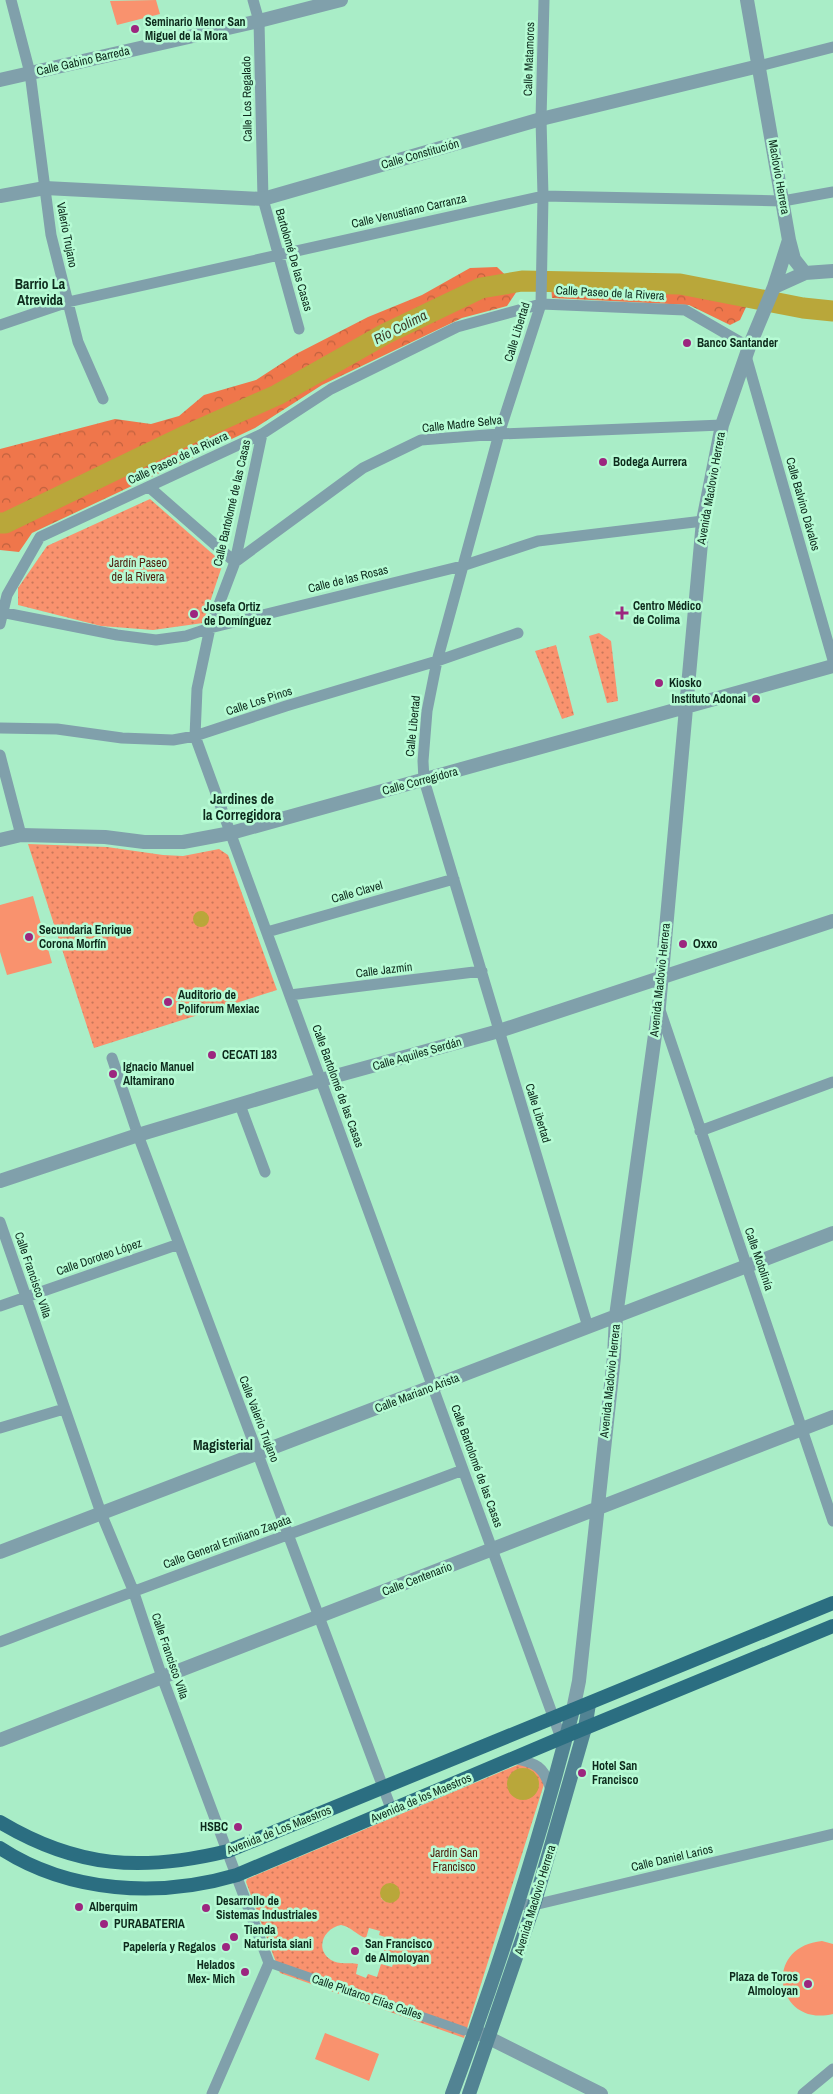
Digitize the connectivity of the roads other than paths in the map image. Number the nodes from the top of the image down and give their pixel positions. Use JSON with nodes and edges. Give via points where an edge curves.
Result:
{"nodes":[{"id":1,"x":11,"y":0,"type":"edge"},
{"id":2,"x":254,"y":0,"type":"edge"},
{"id":3,"x":341,"y":0,"type":"edge"},
{"id":4,"x":544,"y":0,"type":"edge"},
{"id":5,"x":747,"y":0,"type":"edge"},
{"id":6,"x":259,"y":21,"type":"junction"},
{"id":7,"x":833,"y":47,"type":"edge"},
{"id":8,"x":759,"y":66,"type":"junction"},
{"id":9,"x":30,"y":73,"type":"junction"},
{"id":10,"x":0,"y":80,"type":"edge"},
{"id":11,"x":541,"y":119,"type":"junction"},
{"id":12,"x":45,"y":188,"type":"junction"},
{"id":13,"x":833,"y":192,"type":"edge"},
{"id":14,"x":0,"y":196,"type":"edge"},
{"id":15,"x":543,"y":196,"type":"junction"},
{"id":16,"x":263,"y":199,"type":"junction"},
{"id":17,"x":783,"y":201,"type":"junction"},
{"id":18,"x":789,"y":240,"type":"junction"},
{"id":19,"x":278,"y":255,"type":"junction"},
{"id":20,"x":833,"y":271,"type":"edge"},
{"id":21,"x":805,"y":273,"type":"junction"},
{"id":22,"x":774,"y":287,"type":"junction"},
{"id":23,"x":68,"y":302,"type":"junction"},
{"id":24,"x":541,"y":304,"type":"junction"},
{"id":25,"x":0,"y":325,"type":"edge"},
{"id":26,"x":299,"y":329,"type":"dead end"},
{"id":27,"x":750,"y":346,"type":"junction"},
{"id":28,"x":103,"y":399,"type":"dead end"},
{"id":29,"x":722,"y":425,"type":"junction"},
{"id":30,"x":262,"y":434,"type":"junction"},
{"id":31,"x":499,"y":434,"type":"junction"},
{"id":32,"x":149,"y":487,"type":"junction"},
{"id":33,"x":703,"y":521,"type":"junction"},
{"id":34,"x":235,"y":562,"type":"junction"},
{"id":35,"x":462,"y":566,"type":"junction"},
{"id":36,"x":1,"y":616,"type":"edge"},
{"id":37,"x":210,"y":628,"type":"junction"},
{"id":38,"x":518,"y":633,"type":"dead end"},
{"id":39,"x":833,"y":660,"type":"edge"},
{"id":40,"x":436,"y":661,"type":"junction"},
{"id":41,"x":833,"y":666,"type":"edge"},
{"id":42,"x":686,"y":707,"type":"junction"},
{"id":43,"x":0,"y":728,"type":"edge"},
{"id":44,"x":196,"y":736,"type":"junction"},
{"id":45,"x":0,"y":755,"type":"edge"},
{"id":46,"x":424,"y":780,"type":"junction"},
{"id":47,"x":231,"y":833,"type":"junction"},
{"id":48,"x":21,"y":835,"type":"junction"},
{"id":49,"x":0,"y":840,"type":"edge"},
{"id":50,"x":454,"y":879,"type":"junction"},
{"id":51,"x":833,"y":921,"type":"edge"},
{"id":52,"x":267,"y":932,"type":"junction"},
{"id":53,"x":482,"y":971,"type":"junction"},
{"id":54,"x":660,"y":979,"type":"junction"},
{"id":55,"x":290,"y":995,"type":"junction"},
{"id":56,"x":659,"y":1006,"type":"junction"},
{"id":57,"x":499,"y":1031,"type":"junction"},
{"id":58,"x":112,"y":1058,"type":"dead end"},
{"id":59,"x":321,"y":1080,"type":"junction"},
{"id":60,"x":833,"y":1082,"type":"edge"},
{"id":61,"x":240,"y":1105,"type":"junction"},
{"id":62,"x":700,"y":1131,"type":"junction"},
{"id":63,"x":138,"y":1135,"type":"junction"},
{"id":64,"x":265,"y":1172,"type":"dead end"},
{"id":65,"x":0,"y":1181,"type":"edge"},
{"id":66,"x":0,"y":1222,"type":"edge"},
{"id":67,"x":833,"y":1233,"type":"edge"},
{"id":68,"x":179,"y":1244,"type":"junction"},
{"id":69,"x":746,"y":1266,"type":"junction"},
{"id":70,"x":27,"y":1297,"type":"junction"},
{"id":71,"x":0,"y":1306,"type":"edge"},
{"id":72,"x":616,"y":1316,"type":"junction"},
{"id":73,"x":588,"y":1327,"type":"junction"},
{"id":74,"x":433,"y":1386,"type":"junction"},
{"id":75,"x":64,"y":1408,"type":"junction"},
{"id":76,"x":833,"y":1417,"type":"edge"},
{"id":77,"x":0,"y":1428,"type":"edge"},
{"id":78,"x":801,"y":1430,"type":"junction"},
{"id":79,"x":257,"y":1454,"type":"junction"},
{"id":80,"x":463,"y":1470,"type":"junction"},
{"id":81,"x":596,"y":1509,"type":"junction"},
{"id":82,"x":102,"y":1513,"type":"junction"},
{"id":83,"x":833,"y":1522,"type":"edge"},
{"id":84,"x":288,"y":1535,"type":"junction"},
{"id":85,"x":492,"y":1550,"type":"junction"},
{"id":86,"x":0,"y":1552,"type":"edge"},
{"id":87,"x":133,"y":1590,"type":"junction"},
{"id":88,"x":833,"y":1603,"type":"edge"},
{"id":89,"x":319,"y":1617,"type":"junction"},
{"id":90,"x":833,"y":1626,"type":"edge"},
{"id":91,"x":0,"y":1642,"type":"edge"},
{"id":92,"x":162,"y":1677,"type":"junction"},
{"id":93,"x":579,"y":1681,"type":"junction"},
{"id":94,"x":589,"y":1704,"type":"junction"},
{"id":95,"x":573,"y":1710,"type":"junction"},
{"id":96,"x":554,"y":1717,"type":"junction"},
{"id":97,"x":585,"y":1728,"type":"junction"},
{"id":98,"x":564,"y":1737,"type":"junction"},
{"id":99,"x":0,"y":1740,"type":"edge"},
{"id":100,"x":513,"y":1758,"type":"junction"},
{"id":101,"x":383,"y":1788,"type":"junction"},
{"id":102,"x":551,"y":1790,"type":"junction"},
{"id":103,"x":392,"y":1811,"type":"junction"},
{"id":104,"x":0,"y":1822,"type":"edge"},
{"id":105,"x":833,"y":1834,"type":"edge"},
{"id":106,"x":0,"y":1848,"type":"edge"},
{"id":107,"x":228,"y":1851,"type":"junction"},
{"id":108,"x":236,"y":1875,"type":"junction"},
{"id":109,"x":518,"y":1904,"type":"junction"},
{"id":110,"x":534,"y":1905,"type":"junction"},
{"id":111,"x":269,"y":1963,"type":"junction"},
{"id":112,"x":470,"y":2031,"type":"junction"},
{"id":113,"x":490,"y":2037,"type":"junction"},
{"id":114,"x":833,"y":2069,"type":"edge"},
{"id":115,"x":212,"y":2094,"type":"edge"},
{"id":116,"x":452,"y":2094,"type":"edge"},
{"id":117,"x":469,"y":2094,"type":"edge"},
{"id":118,"x":601,"y":2094,"type":"edge"},
{"id":119,"x":803,"y":2094,"type":"edge"}],
"edges":[{"from":1,"to":9,"type":"street","name":"Valerio Trujano"},
{"from":2,"to":6,"type":"street","name":"Calle Los Regalado"},
{"from":3,"to":6,"type":"street","name":"Calle Gabino Barreda"},
{"from":4,"to":11,"type":"street","name":"Calle Matamoros"},
{"from":5,"to":8,"type":"street","name":"Maclovio Herrera"},
{"from":6,"to":9,"type":"street","name":"Calle Gabino Barreda"},
{"from":6,"to":16,"type":"street","name":"Calle Los Regalado"},
{"from":7,"to":8,"type":"street","name":"Calle Constitución"},
{"from":8,"to":11,"type":"street","name":"Calle Constitución"},
{"from":8,"to":17,"type":"street","name":"Maclovio Herrera"},
{"from":9,"to":10,"type":"street","name":"Calle Gabino Barreda"},
{"from":9,"to":12,"type":"street","name":"Valerio Trujano"},
{"from":11,"to":15,"type":"street","name":"Calle Libertad"},
{"from":11,"to":16,"type":"street","name":"Calle Constitución"},
{"from":12,"to":14,"type":"street","name":"Calle Constitución"},
{"from":12,"to":16,"type":"street","name":"Calle Constitución"},
{"from":12,"to":23,"type":"street","name":"Valerio Trujano","via":[[51,235]]},
{"from":13,"to":17,"type":"street","name":"Calle Venustiano Carranza"},
{"from":15,"to":17,"type":"street","name":"Calle Venustiano Carranza"},
{"from":15,"to":19,"type":"street","name":"Calle Venustiano Carranza"},
{"from":15,"to":24,"type":"street","name":"Calle Libertad"},
{"from":16,"to":19,"type":"street","name":"Bartolomé De las Casas"},
{"from":17,"to":18,"type":"street","name":"Maclovio Herrera"},
{"from":18,"to":21,"type":"street","via":[[794,259]]},
{"from":18,"to":22,"type":"street","name":"Maclovio Herrera"},
{"from":19,"to":23,"type":"street","name":"Calle Venustiano Carranza"},
{"from":19,"to":26,"type":"street","name":"Bartolomé De las Casas"},
{"from":20,"to":21,"type":"street"},
{"from":21,"to":22,"type":"street"},
{"from":22,"to":27,"type":"street","name":"Avenida Maclovio Herrera"},
{"from":23,"to":25,"type":"street","name":"Calle Venustiano Carranza"},
{"from":23,"to":28,"type":"street","name":"Valerio Trujano","via":[[78,342]]},
{"from":24,"to":27,"type":"street","name":"Calle Paseo de la Rivera","via":[[685,310]]},
{"from":24,"to":30,"type":"street","name":"Calle Paseo de la Rivera","via":[[457,327],[331,389]]},
{"from":24,"to":31,"type":"street","name":"Calle Libertad"},
{"from":27,"to":29,"type":"street","name":"Avenida Maclovio Herrera"},
{"from":27,"to":39,"type":"street","name":"Calle Balvino Dávalos"},
{"from":29,"to":31,"type":"street","name":"Calle Madre Selva"},
{"from":29,"to":33,"type":"street","name":"Avenida Maclovio Herrera"},
{"from":30,"to":32,"type":"street","name":"Calle Paseo de la Rivera"},
{"from":30,"to":34,"type":"street","name":"Calle Bartolomé de las Casas"},
{"from":31,"to":34,"type":"street","name":"Calle Madre Selva","via":[[421,440],[363,468]]},
{"from":31,"to":35,"type":"street","name":"Calle Libertad"},
{"from":32,"to":34,"type":"street"},
{"from":32,"to":36,"type":"street","name":"Calle Paseo de la Rivera","via":[[40,537],[7,595]]},
{"from":33,"to":35,"type":"street","name":"Calle de las Rosas","via":[[538,541]]},
{"from":33,"to":42,"type":"street","name":"Avenida Maclovio Herrera"},
{"from":34,"to":37,"type":"street","name":"Calle Bartolomé de las Casas"},
{"from":35,"to":37,"type":"street","name":"Calle de las Rosas"},
{"from":35,"to":40,"type":"street","name":"Calle Libertad"},
{"from":36,"to":37,"type":"street","name":"Calle de las Rosas","via":[[156,640],[186,636]]},
{"from":37,"to":44,"type":"street","name":"Calle Bartolomé de las Casas","via":[[197,689]]},
{"from":38,"to":40,"type":"street","name":"Calle Los Pinos"},
{"from":40,"to":44,"type":"street","name":"Calle Los Pinos"},
{"from":40,"to":46,"type":"street","name":"Calle Libertad","via":[[427,711]]},
{"from":41,"to":42,"type":"street","name":"Calle Corregidora"},
{"from":42,"to":46,"type":"street","name":"Calle Corregidora"},
{"from":42,"to":54,"type":"street","name":"Avenida Maclovio Herrera"},
{"from":43,"to":44,"type":"street","name":"Calle Los Pinos","via":[[57,729],[131,739],[173,740]]},
{"from":44,"to":47,"type":"street","name":"Calle Bartolomé de las Casas"},
{"from":45,"to":48,"type":"street"},
{"from":46,"to":47,"type":"street","name":"Calle Corregidora"},
{"from":46,"to":50,"type":"street","name":"Calle Libertad"},
{"from":47,"to":48,"type":"street","name":"Calle Corregidora","via":[[182,842]]},
{"from":47,"to":52,"type":"street","name":"Calle Bartolomé de las Casas"},
{"from":48,"to":49,"type":"street","name":"Calle Corregidora"},
{"from":50,"to":52,"type":"street","name":"Calle Clavel"},
{"from":50,"to":53,"type":"street","name":"Calle Libertad"},
{"from":51,"to":54,"type":"street","name":"Calle Aquiles Serdán"},
{"from":52,"to":55,"type":"street","name":"Calle Bartolomé de las Casas"},
{"from":53,"to":55,"type":"street","name":"Calle Jazmín"},
{"from":53,"to":57,"type":"street","name":"Calle Libertad"},
{"from":54,"to":56,"type":"street","name":"Avenida Maclovio Herrera"},
{"from":54,"to":57,"type":"street","name":"Calle Aquiles Serdán"},
{"from":55,"to":59,"type":"street","name":"Calle Bartolomé de las Casas"},
{"from":56,"to":62,"type":"street","name":"Calle Motolinía"},
{"from":56,"to":72,"type":"street","name":"Avenida Maclovio Herrera"},
{"from":57,"to":59,"type":"street","name":"Calle Aquiles Serdán"},
{"from":57,"to":73,"type":"street","name":"Calle Libertad"},
{"from":58,"to":63,"type":"street","name":"Calle Valerio Trujano"},
{"from":59,"to":61,"type":"street","name":"Calle Aquiles Serdán"},
{"from":59,"to":74,"type":"street","name":"Calle Bartolomé de las Casas"},
{"from":60,"to":62,"type":"street"},
{"from":61,"to":63,"type":"street","name":"Calle Aquiles Serdán"},
{"from":61,"to":64,"type":"street"},
{"from":62,"to":69,"type":"street","name":"Calle Motolinía"},
{"from":63,"to":65,"type":"street","name":"Calle Aquiles Serdán"},
{"from":63,"to":68,"type":"street","name":"Calle Valerio Trujano"},
{"from":66,"to":70,"type":"street","name":"Calle Francisco Villa"},
{"from":67,"to":69,"type":"street","name":"Calle Mariano Arista"},
{"from":68,"to":70,"type":"street","name":"Calle Doroteo López"},
{"from":68,"to":79,"type":"street","name":"Calle Valerio Trujano"},
{"from":69,"to":72,"type":"street","name":"Calle Mariano Arista"},
{"from":69,"to":78,"type":"street","name":"Calle Motolinía"},
{"from":70,"to":71,"type":"street","name":"Calle Doroteo López"},
{"from":70,"to":75,"type":"street","name":"Calle Francisco Villa"},
{"from":72,"to":73,"type":"street","name":"Calle Mariano Arista"},
{"from":72,"to":81,"type":"street","name":"Avenida Maclovio Herrera"},
{"from":73,"to":74,"type":"street","name":"Calle Mariano Arista"},
{"from":74,"to":79,"type":"street","name":"Calle Mariano Arista"},
{"from":74,"to":80,"type":"street","name":"Calle Bartolomé de las Casas"},
{"from":75,"to":77,"type":"street"},
{"from":75,"to":82,"type":"street","name":"Calle Francisco Villa"},
{"from":76,"to":78,"type":"street","name":"Calle Centenario"},
{"from":78,"to":81,"type":"street","name":"Calle Centenario"},
{"from":78,"to":83,"type":"street","name":"Calle Motolinía"},
{"from":79,"to":82,"type":"street","name":"Calle Mariano Arista"},
{"from":79,"to":84,"type":"street","name":"Calle Valerio Trujano"},
{"from":80,"to":84,"type":"street","name":"Calle General Emiliano Zapata"},
{"from":80,"to":85,"type":"street","name":"Calle Bartolomé de las Casas"},
{"from":81,"to":85,"type":"street","name":"Calle Centenario"},
{"from":81,"to":93,"type":"street","name":"Avenida Maclovio Herrera"},
{"from":82,"to":86,"type":"street","name":"Calle Mariano Arista"},
{"from":82,"to":87,"type":"street","name":"Calle Francisco Villa"},
{"from":84,"to":87,"type":"street","name":"Calle General Emiliano Zapata"},
{"from":84,"to":89,"type":"street","name":"Calle Valerio Trujano"},
{"from":85,"to":89,"type":"street","name":"Calle Centenario"},
{"from":85,"to":96,"type":"street","name":"Calle Bartolomé de las Casas"},
{"from":87,"to":91,"type":"street","name":"Calle General Emiliano Zapata"},
{"from":87,"to":92,"type":"street","name":"Calle Francisco Villa"},
{"from":88,"to":94,"type":"main road","name":"Avenida de los Maestros"},
{"from":89,"to":92,"type":"street","name":"Calle Centenario"},
{"from":89,"to":101,"type":"street","name":"Calle Valerio Trujano"},
{"from":90,"to":97,"type":"main road","name":"Avenida de los Maestros"},
{"from":92,"to":99,"type":"street","name":"Calle Centenario"},
{"from":92,"to":107,"type":"street","name":"Calle Francisco Villa"},
{"from":93,"to":94,"type":"street"},
{"from":93,"to":95,"type":"street","name":"Avenida Maclovio Herrera"},
{"from":94,"to":95,"type":"main road","name":"Avenida de los Maestros"},
{"from":94,"to":97,"type":"main road","name":"Avenida Maclovio Herrera"},
{"from":95,"to":96,"type":"main road","name":"Avenida de los Maestros"},
{"from":95,"to":98,"type":"main road","name":"Avenida Maclovio Herrera"},
{"from":96,"to":98,"type":"street","name":"Calle Bartolomé de las Casas"},
{"from":96,"to":101,"type":"main road","name":"Avenida de los Maestros"},
{"from":97,"to":98,"type":"main road","name":"Avenida de los Maestros"},
{"from":97,"to":110,"type":"main road","name":"Avenida Maclovio Herrera"},
{"from":98,"to":100,"type":"main road","name":"Avenida de los Maestros"},
{"from":98,"to":102,"type":"main road","name":"Avenida Maclovio Herrera"},
{"from":100,"to":102,"type":"street","via":[[534,1763],[543,1770]]},
{"from":100,"to":103,"type":"main road","name":"Avenida de los Maestros"},
{"from":101,"to":103,"type":"street","name":"Calle Valerio Trujano"},
{"from":101,"to":107,"type":"main road","name":"Avenida de Los Maestros"},
{"from":102,"to":109,"type":"main road","name":"Avenida Maclovio Herrera"},
{"from":103,"to":108,"type":"main road","name":"Avenida de los Maestros"},
{"from":104,"to":107,"type":"main road","name":"Avenida de Los Maestros","via":[[27,1838],[64,1853],[113,1863],[194,1860]]},
{"from":105,"to":110,"type":"street","name":"Calle Daniel Larios"},
{"from":106,"to":108,"type":"main road","name":"Avenida de los Maestros","via":[[47,1871],[81,1882],[123,1888],[170,1888]]},
{"from":107,"to":108,"type":"street","name":"Calle Francisco Villa"},
{"from":108,"to":111,"type":"street","name":"Calle Francisco Villa"},
{"from":109,"to":110,"type":"street","name":"Calle Daniel Larios"},
{"from":109,"to":112,"type":"main road","name":"Avenida Maclovio Herrera"},
{"from":110,"to":113,"type":"main road","name":"Avenida Maclovio Herrera"},
{"from":111,"to":112,"type":"street","name":"Calle Plutarco Elías Calles"},
{"from":111,"to":115,"type":"street"},
{"from":112,"to":113,"type":"street","name":"Calle Plutarco Elías Calles"},
{"from":112,"to":116,"type":"main road","name":"Avenida Maclovio Herrera"},
{"from":113,"to":117,"type":"main road","name":"Avenida Maclovio Herrera"},
{"from":113,"to":118,"type":"street","name":"Calle Plutarco Elías Calles"},
{"from":114,"to":119,"type":"street"}]}
